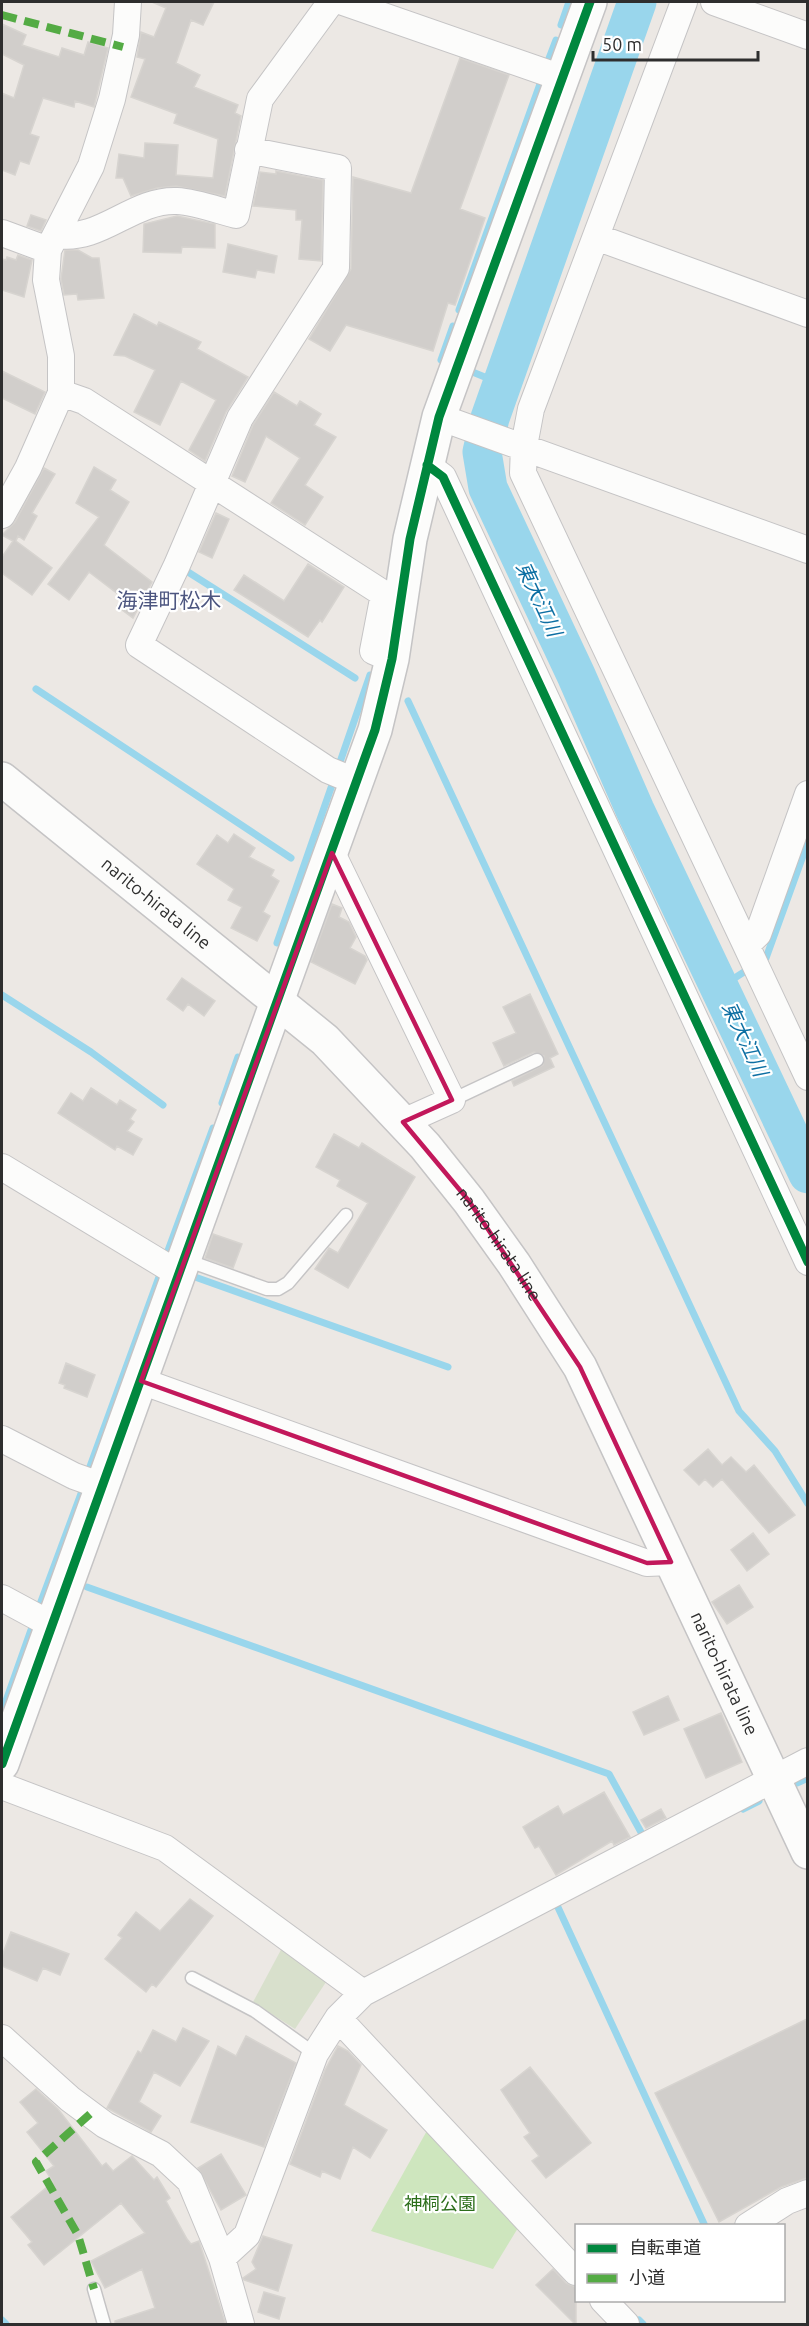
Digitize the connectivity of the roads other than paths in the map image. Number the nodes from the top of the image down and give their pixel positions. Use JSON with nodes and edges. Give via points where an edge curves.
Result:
{"nodes":[{"id":1,"x":128,"y":2,"type":"edge"},
{"id":2,"x":331,"y":2,"type":"edge"},
{"id":3,"x":343,"y":2,"type":"edge"},
{"id":4,"x":590,"y":2,"type":"edge"},
{"id":5,"x":684,"y":2,"type":"edge"},
{"id":6,"x":714,"y":2,"type":"edge"},
{"id":7,"x":807,"y":36,"type":"edge"},
{"id":8,"x":562,"y":78,"type":"junction"},
{"id":9,"x":248,"y":150,"type":"junction"},
{"id":10,"x":2,"y":233,"type":"edge"},
{"id":11,"x":596,"y":237,"type":"junction"},
{"id":12,"x":52,"y":243,"type":"junction"},
{"id":13,"x":807,"y":314,"type":"edge"},
{"id":14,"x":61,"y":393,"type":"junction"},
{"id":15,"x":445,"y":419,"type":"junction"},
{"id":16,"x":519,"y":445,"type":"junction"},
{"id":17,"x":427,"y":465,"type":"junction"},
{"id":18,"x":212,"y":481,"type":"junction"},
{"id":19,"x":2,"y":515,"type":"edge"},
{"id":20,"x":807,"y":550,"type":"edge"},
{"id":21,"x":392,"y":659,"type":"junction"},
{"id":22,"x":2,"y":779,"type":"edge"},
{"id":23,"x":357,"y":783,"type":"junction"},
{"id":24,"x":807,"y":794,"type":"edge"},
{"id":25,"x":332,"y":853,"type":"junction"},
{"id":26,"x":746,"y":945,"type":"junction"},
{"id":27,"x":278,"y":1003,"type":"junction"},
{"id":28,"x":537,"y":1060,"type":"dead end"},
{"id":29,"x":807,"y":1077,"type":"edge"},
{"id":30,"x":452,"y":1100,"type":"junction"},
{"id":31,"x":403,"y":1122,"type":"junction"},
{"id":32,"x":2,"y":1167,"type":"edge"},
{"id":33,"x":346,"y":1215,"type":"dead end"},
{"id":34,"x":807,"y":1262,"type":"edge"},
{"id":35,"x":182,"y":1267,"type":"junction"},
{"id":36,"x":141,"y":1381,"type":"junction"},
{"id":37,"x":2,"y":1439,"type":"edge"},
{"id":38,"x":102,"y":1485,"type":"junction"},
{"id":39,"x":671,"y":1562,"type":"junction"},
{"id":40,"x":2,"y":1598,"type":"edge"},
{"id":41,"x":52,"y":1625,"type":"junction"},
{"id":42,"x":807,"y":1761,"type":"edge"},
{"id":43,"x":2,"y":1764,"type":"edge"},
{"id":44,"x":772,"y":1778,"type":"junction"},
{"id":45,"x":2,"y":1786,"type":"edge"},
{"id":46,"x":807,"y":1852,"type":"edge"},
{"id":47,"x":192,"y":1978,"type":"dead end"},
{"id":48,"x":363,"y":1994,"type":"junction"},
{"id":49,"x":338,"y":2018,"type":"junction"},
{"id":50,"x":2,"y":2038,"type":"edge"},
{"id":51,"x":315,"y":2054,"type":"junction"},
{"id":52,"x":807,"y":2193,"type":"edge"},
{"id":53,"x":751,"y":2224,"type":"edge"},
{"id":54,"x":222,"y":2258,"type":"junction"},
{"id":55,"x":575,"y":2271,"type":"edge"},
{"id":56,"x":94,"y":2289,"type":"dead end"},
{"id":57,"x":104,"y":2325,"type":"edge"},
{"id":58,"x":241,"y":2325,"type":"edge"}],
"edges":[{"from":1,"to":12,"type":"street","via":[[126,35],[112,99],[91,166]]},
{"from":2,"to":9,"type":"street","via":[[260,99]]},
{"from":3,"to":8,"type":"street"},
{"from":4,"to":8,"type":"street"},
{"from":5,"to":11,"type":"street"},
{"from":6,"to":7,"type":"street"},
{"from":8,"to":15,"type":"street"},
{"from":9,"to":12,"type":"street","via":[[236,215],[176,201],[155,204],[84,235]]},
{"from":9,"to":18,"type":"street","via":[[338,168],[336,268],[240,418]]},
{"from":10,"to":12,"type":"street"},
{"from":11,"to":13,"type":"street"},
{"from":11,"to":16,"type":"street"},
{"from":12,"to":14,"type":"street","via":[[46,280],[61,356]]},
{"from":14,"to":18,"type":"street","via":[[84,401]]},
{"from":14,"to":19,"type":"street"},
{"from":15,"to":16,"type":"street"},
{"from":15,"to":17,"type":"street"},
{"from":16,"to":20,"type":"street"},
{"from":16,"to":26,"type":"street","via":[[523,473]]},
{"from":17,"to":21,"type":"street","via":[[410,539]]},
{"from":17,"to":34,"type":"street","via":[[443,477]]},
{"from":18,"to":21,"type":"street","via":[[384,594],[373,651]]},
{"from":18,"to":23,"type":"street","via":[[139,645],[328,770]]},
{"from":21,"to":23,"type":"street"},
{"from":22,"to":27,"type":"street","name":"narito-hirata line"},
{"from":23,"to":25,"type":"street"},
{"from":24,"to":26,"type":"street","via":[[758,934]]},
{"from":25,"to":27,"type":"street"},
{"from":25,"to":30,"type":"street"},
{"from":26,"to":29,"type":"street"},
{"from":27,"to":31,"type":"street","name":"narito-hirata line","via":[[325,1040]]},
{"from":27,"to":35,"type":"street"},
{"from":28,"to":30,"type":"lane"},
{"from":30,"to":31,"type":"street"},
{"from":31,"to":39,"type":"street","name":"narito-hirata line","via":[[470,1201],[580,1367]]},
{"from":32,"to":35,"type":"street"},
{"from":33,"to":35,"type":"lane","via":[[279,1289],[267,1290]]},
{"from":35,"to":36,"type":"street"},
{"from":36,"to":38,"type":"street"},
{"from":36,"to":39,"type":"street","via":[[647,1563]]},
{"from":37,"to":38,"type":"street","via":[[74,1476]]},
{"from":38,"to":41,"type":"street"},
{"from":39,"to":44,"type":"street","name":"narito-hirata line"},
{"from":40,"to":41,"type":"street"},
{"from":41,"to":43,"type":"street"},
{"from":42,"to":44,"type":"street"},
{"from":44,"to":46,"type":"street","name":"narito-hirata line"},
{"from":44,"to":48,"type":"street"},
{"from":45,"to":48,"type":"street","via":[[165,1848]]},
{"from":47,"to":51,"type":"lane","via":[[255,2011]]},
{"from":48,"to":49,"type":"street"},
{"from":49,"to":51,"type":"street"},
{"from":49,"to":55,"type":"street"},
{"from":50,"to":54,"type":"street","via":[[70,2099],[105,2125],[161,2154],[190,2181]]},
{"from":51,"to":54,"type":"street","via":[[247,2235]]},
{"from":52,"to":53,"type":"street"},
{"from":54,"to":58,"type":"street"},
{"from":56,"to":57,"type":"lane"}]}
